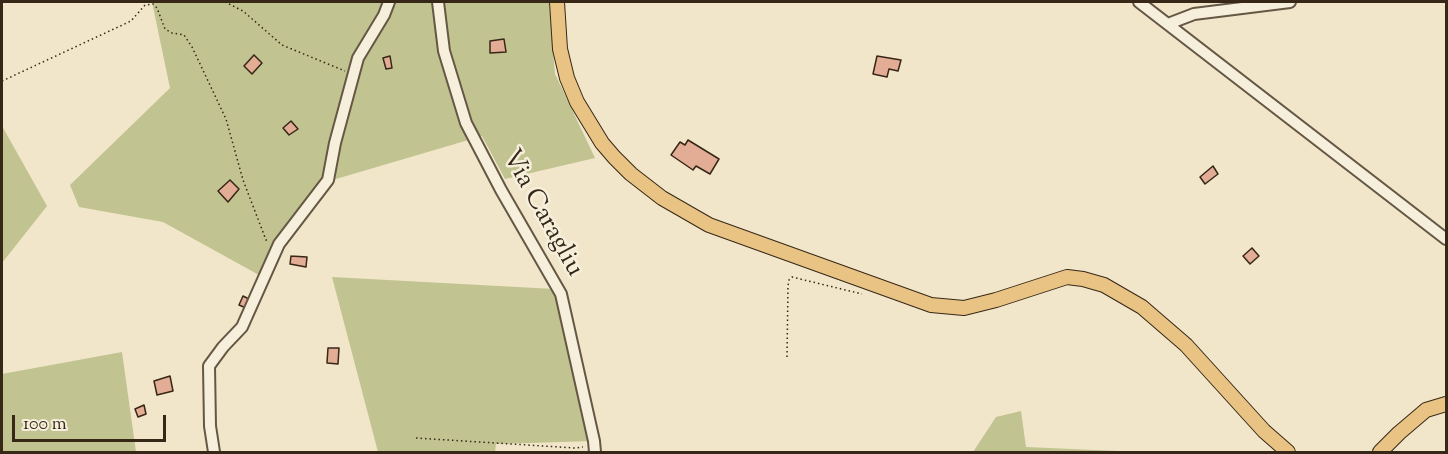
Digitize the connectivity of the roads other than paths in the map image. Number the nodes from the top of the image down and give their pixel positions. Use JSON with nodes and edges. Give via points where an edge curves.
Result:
{"nodes":[{"id":1,"x":389,"y":2,"type":"edge"},
{"id":2,"x":438,"y":2,"type":"edge"},
{"id":3,"x":557,"y":2,"type":"edge"},
{"id":4,"x":1138,"y":2,"type":"edge"},
{"id":5,"x":1290,"y":2,"type":"edge"},
{"id":6,"x":1168,"y":24,"type":"junction"},
{"id":7,"x":1446,"y":239,"type":"edge"},
{"id":8,"x":1446,"y":404,"type":"edge"},
{"id":9,"x":214,"y":453,"type":"edge"},
{"id":10,"x":595,"y":453,"type":"edge"},
{"id":11,"x":1288,"y":453,"type":"edge"},
{"id":12,"x":1380,"y":453,"type":"edge"}],
"edges":[{"from":1,"to":9,"type":"street","via":[[358,58],[328,180],[279,244],[242,327],[209,366]]},
{"from":2,"to":10,"type":"street","name":"Via Caragliu","via":[[444,51],[466,123],[561,294]]},
{"from":3,"to":11,"type":"main road","via":[[560,49],[577,102],[603,143],[631,174],[662,198],[709,225],[931,305],[956,308],[996,300],[1067,277],[1104,285],[1142,307],[1186,345]]},
{"from":4,"to":6,"type":"street"},
{"from":5,"to":6,"type":"street","via":[[1194,14]]},
{"from":6,"to":7,"type":"street"},
{"from":8,"to":12,"type":"main road","via":[[1426,410]]}]}
